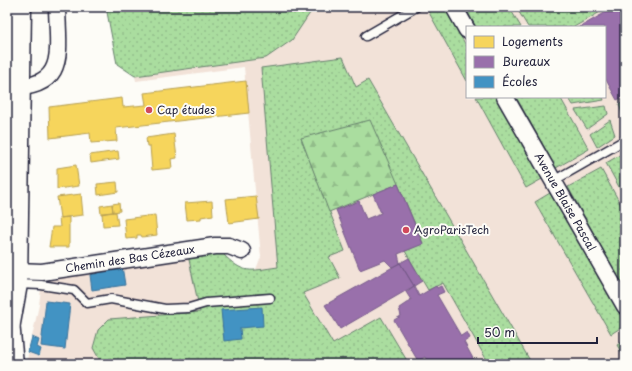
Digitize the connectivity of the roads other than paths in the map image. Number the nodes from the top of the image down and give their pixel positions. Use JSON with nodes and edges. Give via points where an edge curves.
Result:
{"nodes":[{"id":1,"x":20,"y":7,"type":"edge"},
{"id":2,"x":57,"y":7,"type":"edge"},
{"id":3,"x":416,"y":7,"type":"edge"},
{"id":4,"x":454,"y":7,"type":"edge"},
{"id":5,"x":466,"y":28,"type":"edge"},
{"id":6,"x":366,"y":36,"type":"dead end"},
{"id":7,"x":13,"y":88,"type":"edge"},
{"id":8,"x":506,"y":98,"type":"edge"},
{"id":9,"x":625,"y":140,"type":"edge"},
{"id":10,"x":554,"y":181,"type":"junction"},
{"id":11,"x":242,"y":251,"type":"dead end"},
{"id":12,"x":17,"y":277,"type":"junction"},
{"id":13,"x":270,"y":298,"type":"dead end"},
{"id":14,"x":625,"y":306,"type":"edge"},
{"id":15,"x":9,"y":326,"type":"edge"},
{"id":16,"x":15,"y":364,"type":"edge"}],
"edges":[{"from":1,"to":7,"type":"main road"},
{"from":2,"to":7,"type":"street","via":[[57,46],[54,69],[50,77],[43,82]]},
{"from":3,"to":6,"type":"lane"},
{"from":4,"to":5,"type":"street"},
{"from":7,"to":12,"type":"main road"},
{"from":8,"to":10,"type":"street","name":"Avenue Blaise Pascal"},
{"from":9,"to":10,"type":"lane"},
{"from":10,"to":14,"type":"street","name":"Avenue Blaise Pascal"},
{"from":11,"to":12,"type":"street","name":"Chemin des Bas Cézeaux","via":[[229,246],[215,246]]},
{"from":12,"to":13,"type":"lane","via":[[41,285],[74,290],[87,303],[111,299],[165,308],[189,308],[206,303]]},
{"from":12,"to":15,"type":"main road"},
{"from":15,"to":16,"type":"street"}]}
